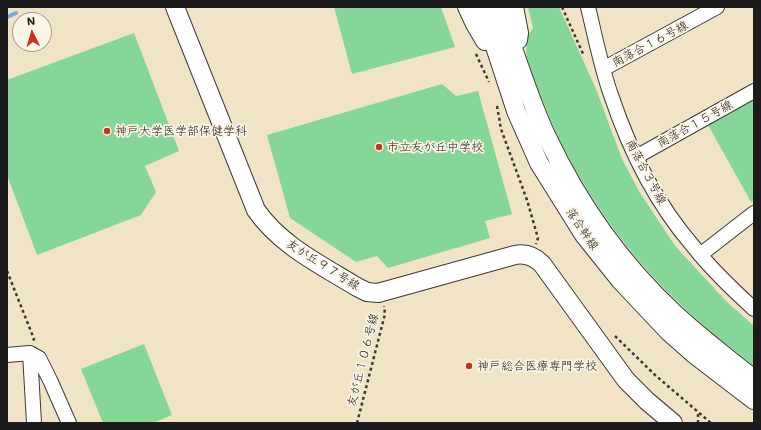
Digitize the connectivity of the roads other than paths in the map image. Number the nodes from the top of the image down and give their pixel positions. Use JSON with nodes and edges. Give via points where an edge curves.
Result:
{"nodes":[{"id":1,"x":175,"y":7,"type":"edge"},
{"id":2,"x":467,"y":7,"type":"edge"},
{"id":3,"x":482,"y":7,"type":"edge"},
{"id":4,"x":500,"y":7,"type":"edge"},
{"id":5,"x":514,"y":7,"type":"edge"},
{"id":6,"x":588,"y":7,"type":"edge"},
{"id":7,"x":717,"y":7,"type":"edge"},
{"id":8,"x":498,"y":58,"type":"junction"},
{"id":9,"x":516,"y":59,"type":"junction"},
{"id":10,"x":603,"y":69,"type":"junction"},
{"id":11,"x":754,"y":91,"type":"edge"},
{"id":12,"x":636,"y":157,"type":"junction"},
{"id":13,"x":754,"y":213,"type":"edge"},
{"id":14,"x":700,"y":255,"type":"junction"},
{"id":15,"x":754,"y":309,"type":"edge"},
{"id":16,"x":30,"y":353,"type":"junction"},
{"id":17,"x":7,"y":355,"type":"edge"},
{"id":18,"x":754,"y":379,"type":"edge"},
{"id":19,"x":754,"y":400,"type":"edge"},
{"id":20,"x":34,"y":423,"type":"edge"},
{"id":21,"x":69,"y":423,"type":"edge"},
{"id":22,"x":673,"y":423,"type":"edge"}],
"edges":[{"from":1,"to":22,"type":"street","name":"友が丘９７号線","via":[[256,210],[277,235],[357,287],[367,292],[378,293],[515,255],[531,256],[542,264],[626,380]]},
{"from":2,"to":8,"type":"street","via":[[483,38]]},
{"from":3,"to":8,"type":"street","name":"落合幹線"},
{"from":4,"to":9,"type":"street","name":"落合幹線"},
{"from":5,"to":9,"type":"street","via":[[519,33]]},
{"from":6,"to":10,"type":"street","name":"南落合３号線"},
{"from":7,"to":10,"type":"street","name":"南落合１６号線"},
{"from":8,"to":19,"type":"street","name":"落合幹線","via":[[516,111],[539,162],[600,257],[669,332]]},
{"from":9,"to":18,"type":"street","name":"落合幹線","via":[[532,104],[556,154],[574,188],[608,238],[674,313]]},
{"from":10,"to":12,"type":"street","name":"南落合３号線"},
{"from":11,"to":12,"type":"street","name":"南落合１５号線"},
{"from":12,"to":14,"type":"street","name":"南落合３号線","via":[[668,213]]},
{"from":13,"to":14,"type":"street"},
{"from":14,"to":15,"type":"street","name":"南落合３号線"},
{"from":16,"to":17,"type":"street"},
{"from":16,"to":20,"type":"street"},
{"from":16,"to":21,"type":"street","via":[[42,362]]}]}
